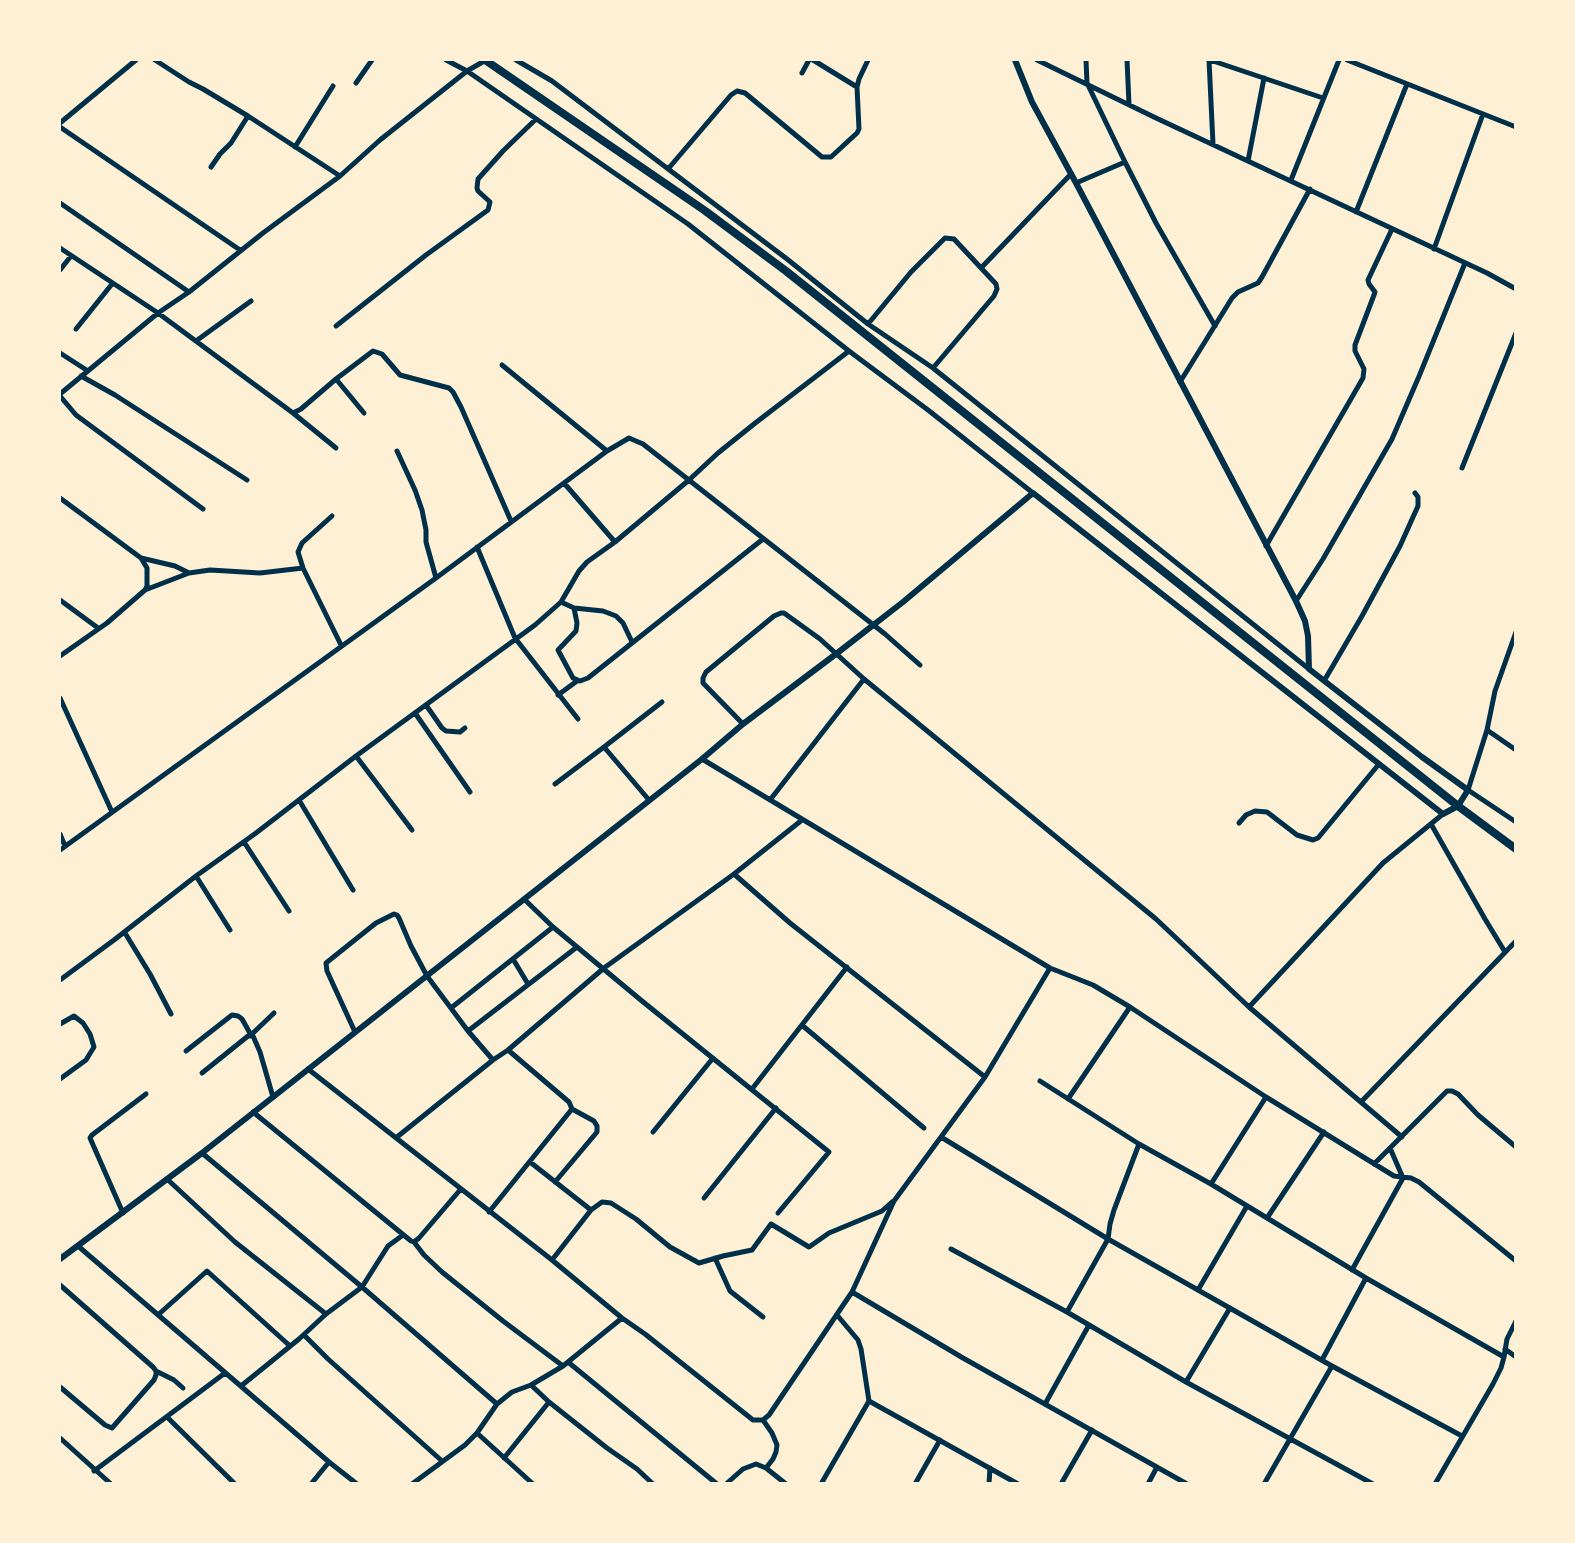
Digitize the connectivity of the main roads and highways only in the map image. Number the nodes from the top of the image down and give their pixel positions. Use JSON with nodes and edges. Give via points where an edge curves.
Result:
{"nodes":[{"id":1,"x":485,"y":60,"type":"edge"},
{"id":2,"x":1516,"y":849,"type":"edge"}],
"edges":[{"from":1,"to":2,"type":"highway","via":[[786,271]]}]}
